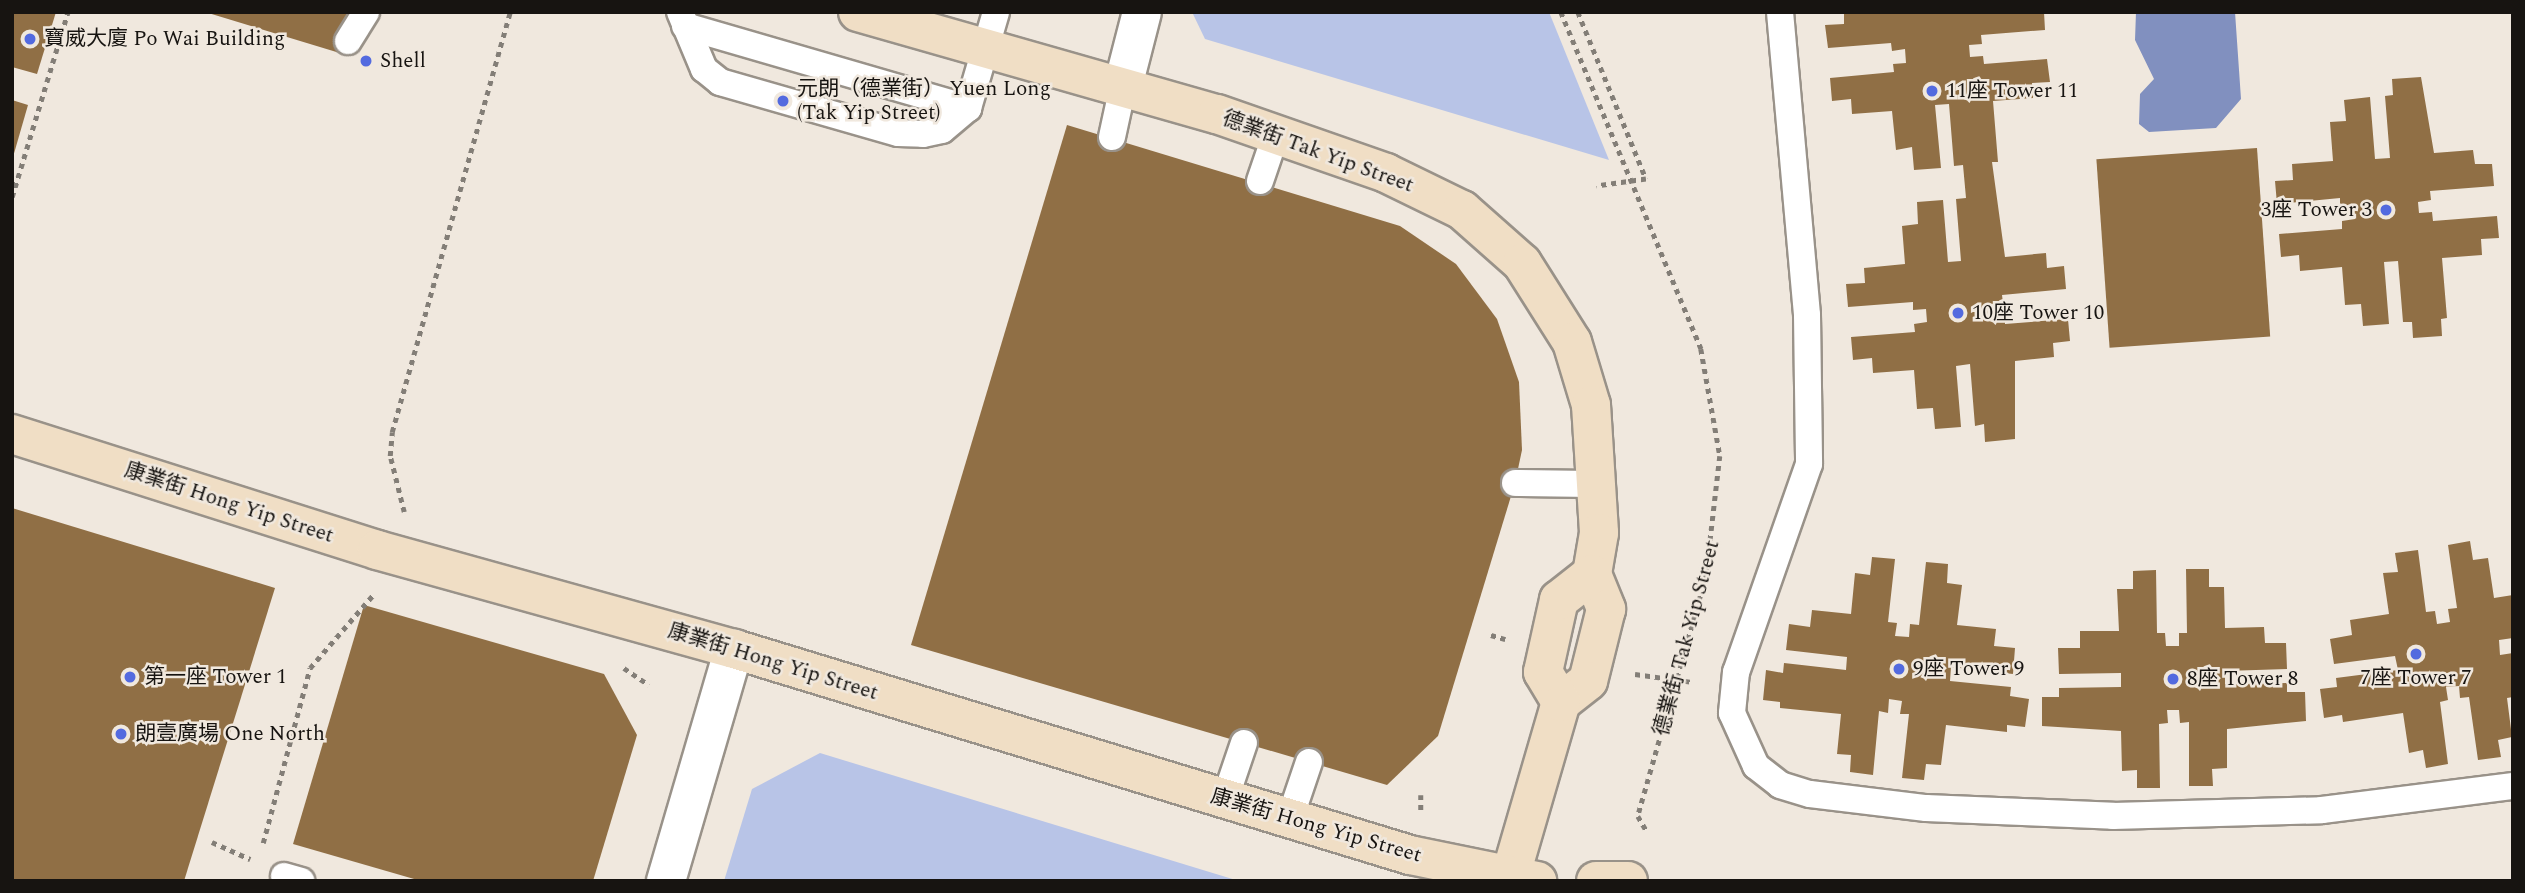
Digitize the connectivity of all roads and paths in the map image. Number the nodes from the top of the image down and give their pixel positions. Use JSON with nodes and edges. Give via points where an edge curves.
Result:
{"nodes":[{"id":1,"x":68,"y":12,"type":"edge"},
{"id":2,"x":366,"y":12,"type":"edge"},
{"id":3,"x":510,"y":12,"type":"edge"},
{"id":4,"x":858,"y":12,"type":"edge"},
{"id":5,"x":996,"y":12,"type":"edge"},
{"id":6,"x":1142,"y":12,"type":"edge"},
{"id":7,"x":1561,"y":12,"type":"edge"},
{"id":8,"x":1578,"y":12,"type":"edge"},
{"id":9,"x":1780,"y":12,"type":"edge"},
{"id":10,"x":683,"y":19,"type":"edge"},
{"id":11,"x":348,"y":41,"type":"dead end"},
{"id":12,"x":985,"y":50,"type":"junction"},
{"id":13,"x":1122,"y":86,"type":"junction"},
{"id":14,"x":968,"y":108,"type":"junction"},
{"id":15,"x":1276,"y":134,"type":"junction"},
{"id":16,"x":1112,"y":137,"type":"dead end"},
{"id":17,"x":1260,"y":181,"type":"dead end"},
{"id":18,"x":1630,"y":181,"type":"junction"},
{"id":19,"x":1596,"y":186,"type":"dead end"},
{"id":20,"x":12,"y":197,"type":"edge"},
{"id":21,"x":392,"y":432,"type":"dead end"},
{"id":22,"x":12,"y":434,"type":"edge"},
{"id":23,"x":1515,"y":482,"type":"dead end"},
{"id":24,"x":1597,"y":484,"type":"junction"},
{"id":25,"x":734,"y":649,"type":"junction"},
{"id":26,"x":310,"y":668,"type":"dead end"},
{"id":27,"x":1631,"y":674,"type":"dead end"},
{"id":28,"x":1679,"y":680,"type":"junction"},
{"id":29,"x":1693,"y":682,"type":"dead end"},
{"id":30,"x":1244,"y":743,"type":"dead end"},
{"id":31,"x":1309,"y":762,"type":"dead end"},
{"id":32,"x":2513,"y":786,"type":"edge"},
{"id":33,"x":1421,"y":795,"type":"dead end"},
{"id":34,"x":1224,"y":799,"type":"junction"},
{"id":35,"x":1422,"y":815,"type":"dead end"},
{"id":36,"x":1290,"y":818,"type":"junction"},
{"id":37,"x":1646,"y":830,"type":"dead end"},
{"id":38,"x":255,"y":871,"type":"dead end"},
{"id":39,"x":1519,"y":879,"type":"edge"},
{"id":40,"x":666,"y":881,"type":"edge"},
{"id":41,"x":1597,"y":881,"type":"edge"},
{"id":42,"x":1628,"y":881,"type":"edge"}],
"edges":[{"from":1,"to":20,"type":"path"},
{"from":2,"to":11,"type":"lane"},
{"from":3,"to":21,"type":"path"},
{"from":4,"to":12,"type":"street","name":"德業街 Tak Yip Street"},
{"from":5,"to":12,"type":"lane"},
{"from":6,"to":13,"type":"street"},
{"from":7,"to":18,"type":"path","name":"德業街 Tak Yip Street"},
{"from":8,"to":18,"type":"path","via":[[1646,179]]},
{"from":9,"to":32,"type":"lane","via":[[1807,315],[1809,464],[1736,672],[1732,713],[1756,766],[1780,785],[1810,794],[1926,808],[2113,816],[2322,810]]},
{"from":10,"to":14,"type":"lane"},
{"from":10,"to":14,"type":"lane","via":[[704,69],[754,93],[898,133],[942,130]]},
{"from":12,"to":13,"type":"street","name":"德業街 Tak Yip Street"},
{"from":12,"to":14,"type":"lane"},
{"from":13,"to":15,"type":"street","name":"德業街 Tak Yip Street"},
{"from":13,"to":16,"type":"lane"},
{"from":15,"to":17,"type":"lane"},
{"from":15,"to":24,"type":"street","name":"德業街 Tak Yip Street","via":[[1387,173],[1462,210],[1522,263],[1572,342],[1591,405]]},
{"from":18,"to":19,"type":"path"},
{"from":18,"to":28,"type":"path","name":"德業街 Tak Yip Street","via":[[1701,349],[1720,456],[1717,524]]},
{"from":22,"to":25,"type":"street","name":"康業街 Hong Yip Street","via":[[376,550]]},
{"from":23,"to":24,"type":"lane"},
{"from":24,"to":39,"type":"street","name":"德業街 Tak Yip Street","via":[[1599,533],[1592,574],[1559,600],[1543,672],[1561,702]]},
{"from":25,"to":34,"type":"street","name":"康業街 Hong Yip Street"},
{"from":25,"to":40,"type":"street"},
{"from":26,"to":38,"type":"path"},
{"from":27,"to":28,"type":"path"},
{"from":28,"to":29,"type":"path"},
{"from":28,"to":37,"type":"path","name":"德業街 Tak Yip Street","via":[[1638,816]]},
{"from":30,"to":34,"type":"lane"},
{"from":31,"to":36,"type":"lane"},
{"from":33,"to":35,"type":"path"},
{"from":34,"to":36,"type":"street","name":"康業街 Hong Yip Street"},
{"from":36,"to":39,"type":"street","name":"康業街 Hong Yip Street","via":[[1410,855]]},
{"from":41,"to":42,"type":"street"}]}
